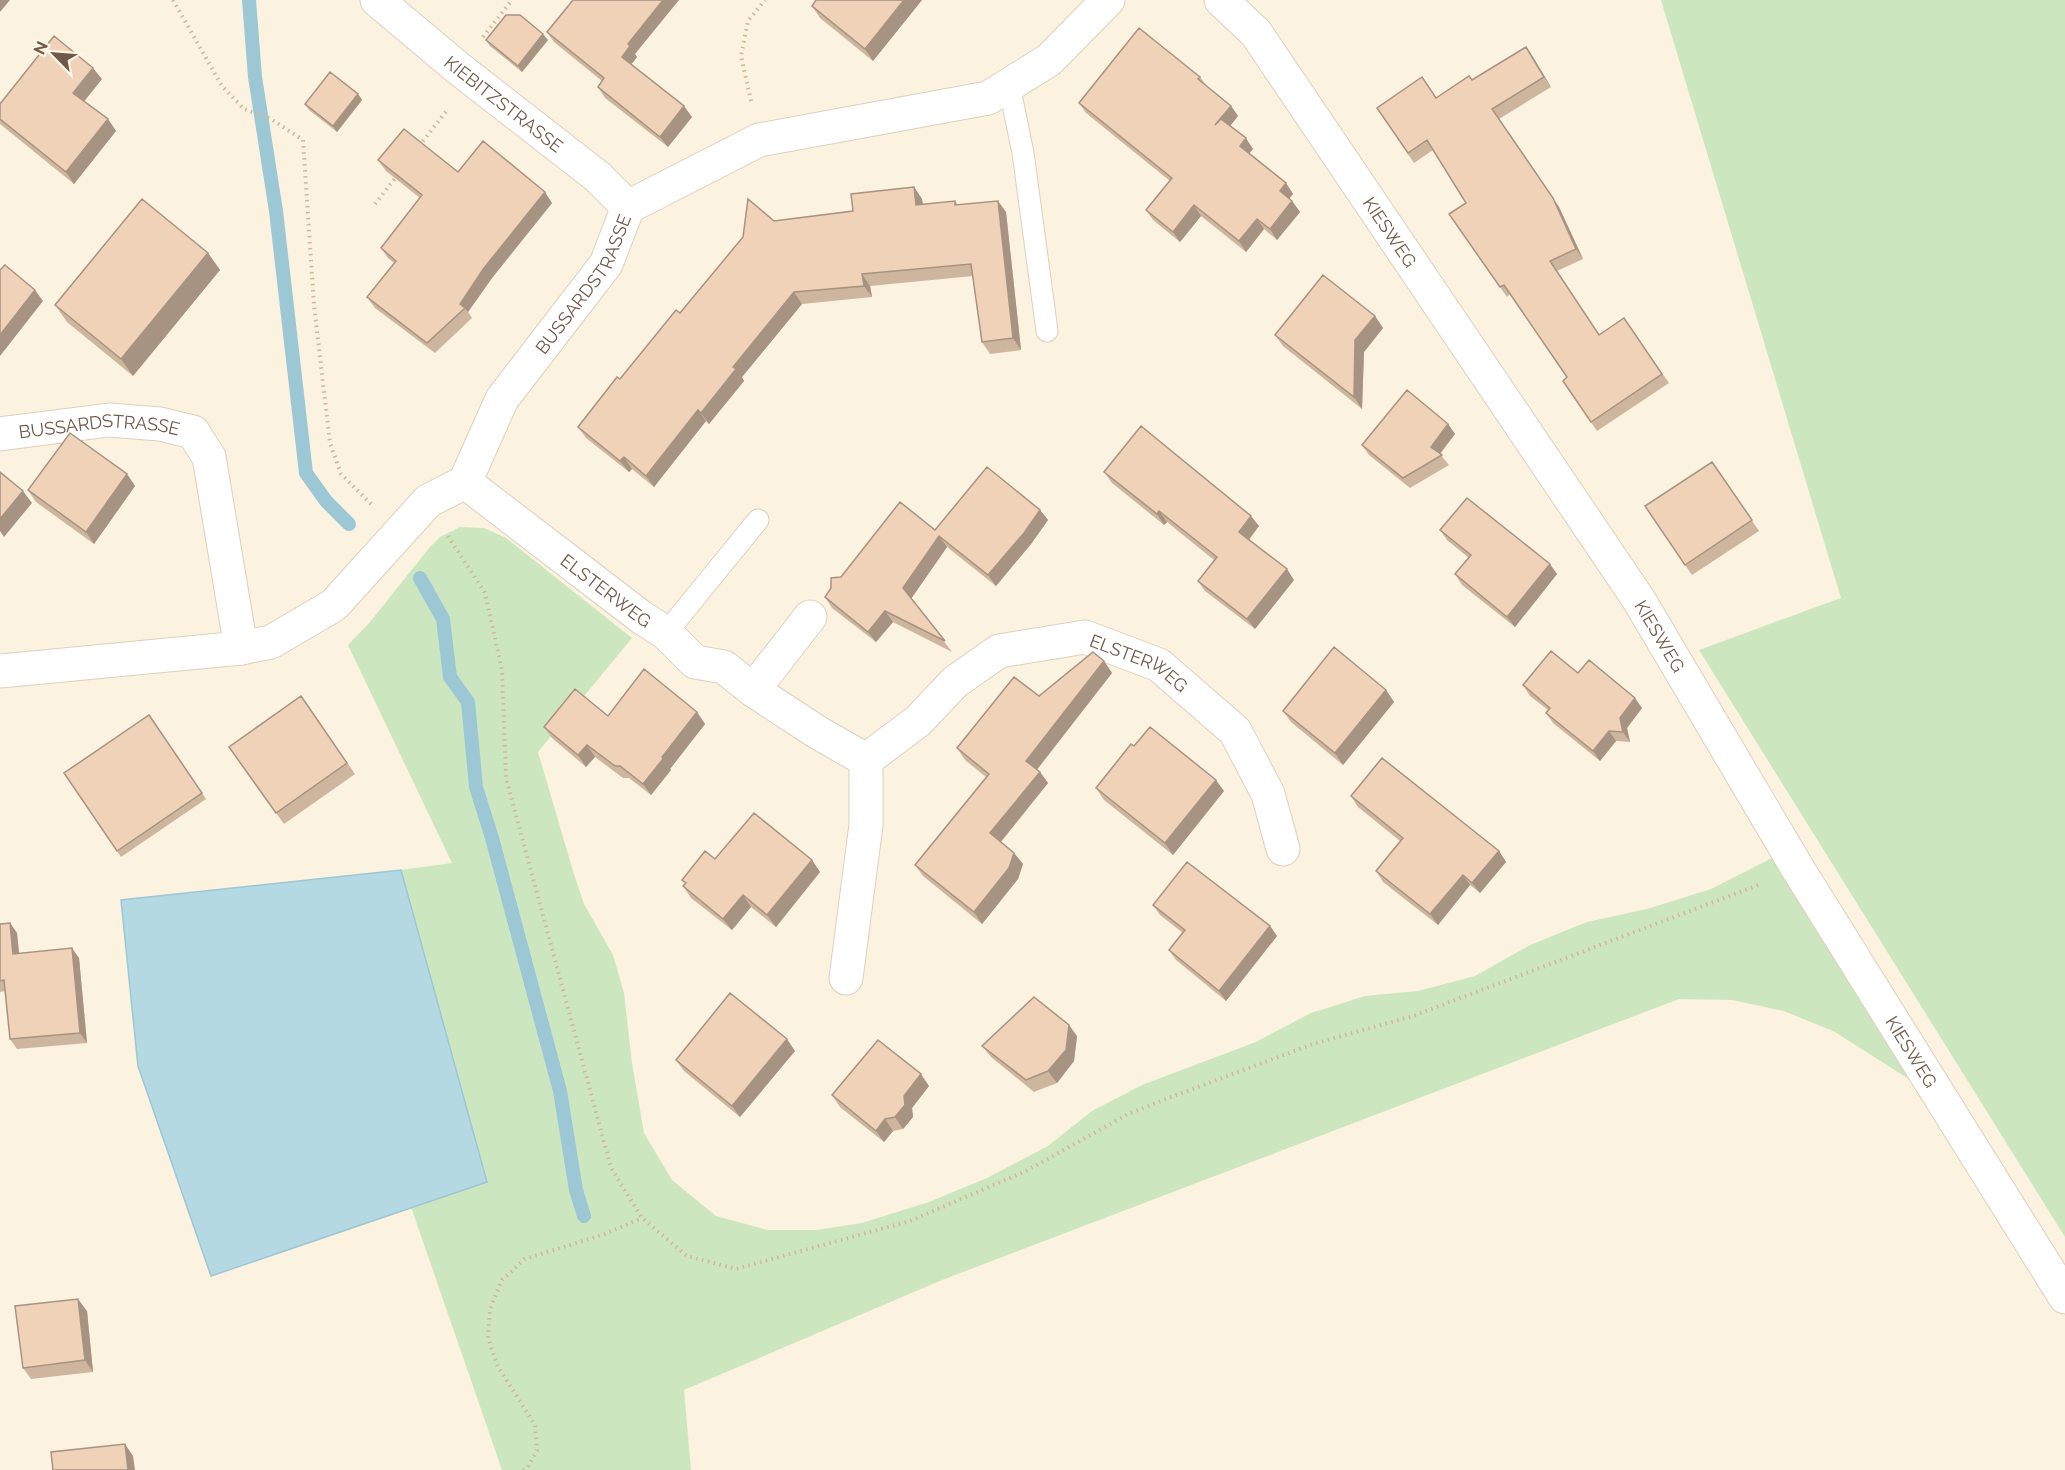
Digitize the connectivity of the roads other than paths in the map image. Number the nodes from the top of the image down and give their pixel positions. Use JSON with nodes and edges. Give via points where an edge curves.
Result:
{"nodes":[{"id":1,"x":377,"y":0,"type":"edge"},
{"id":2,"x":1108,"y":0,"type":"edge"},
{"id":3,"x":1221,"y":0,"type":"edge"},
{"id":4,"x":1009,"y":85,"type":"junction"},
{"id":5,"x":628,"y":207,"type":"junction"},
{"id":6,"x":1047,"y":331,"type":"dead end"},
{"id":7,"x":0,"y":434,"type":"edge"},
{"id":8,"x":465,"y":482,"type":"junction"},
{"id":9,"x":758,"y":520,"type":"dead end"},
{"id":10,"x":810,"y":617,"type":"dead end"},
{"id":11,"x":666,"y":633,"type":"junction"},
{"id":12,"x":241,"y":648,"type":"junction"},
{"id":13,"x":0,"y":671,"type":"edge"},
{"id":14,"x":753,"y":690,"type":"junction"},
{"id":15,"x":866,"y":760,"type":"junction"},
{"id":16,"x":1283,"y":849,"type":"dead end"},
{"id":17,"x":846,"y":978,"type":"dead end"},
{"id":18,"x":2065,"y":1297,"type":"edge"}],
"edges":[{"from":1,"to":5,"type":"street","name":"KIEBITZSTRASSE","via":[[598,177]]},
{"from":2,"to":4,"type":"street","name":"BUSSARDSTRASSE","via":[[1049,60]]},
{"from":3,"to":18,"type":"street","name":"KIESWEG","via":[[1256,33],[1639,600],[1798,869]]},
{"from":4,"to":5,"type":"street","name":"BUSSARDSTRASSE","via":[[988,98],[759,140]]},
{"from":4,"to":6,"type":"lane","via":[[1023,153]]},
{"from":5,"to":8,"type":"street","name":"BUSSARDSTRASSE","via":[[606,264],[502,399]]},
{"from":7,"to":12,"type":"street","name":"BUSSARDSTRASSE","via":[[109,420],[160,424],[193,432],[209,458]]},
{"from":8,"to":11,"type":"street","name":"ELSTERWEG"},
{"from":8,"to":12,"type":"street","via":[[428,501],[334,605],[271,642]]},
{"from":9,"to":11,"type":"lane"},
{"from":10,"to":14,"type":"street"},
{"from":11,"to":14,"type":"street","name":"ELSTERWEG","via":[[695,662],[724,667]]},
{"from":12,"to":13,"type":"street"},
{"from":14,"to":15,"type":"street","name":"ELSTERWEG"},
{"from":15,"to":16,"type":"street","name":"ELSTERWEG","via":[[918,721],[955,682],[999,651],[1084,637],[1159,665],[1236,731],[1268,794]]},
{"from":15,"to":17,"type":"street","via":[[866,825]]}]}
